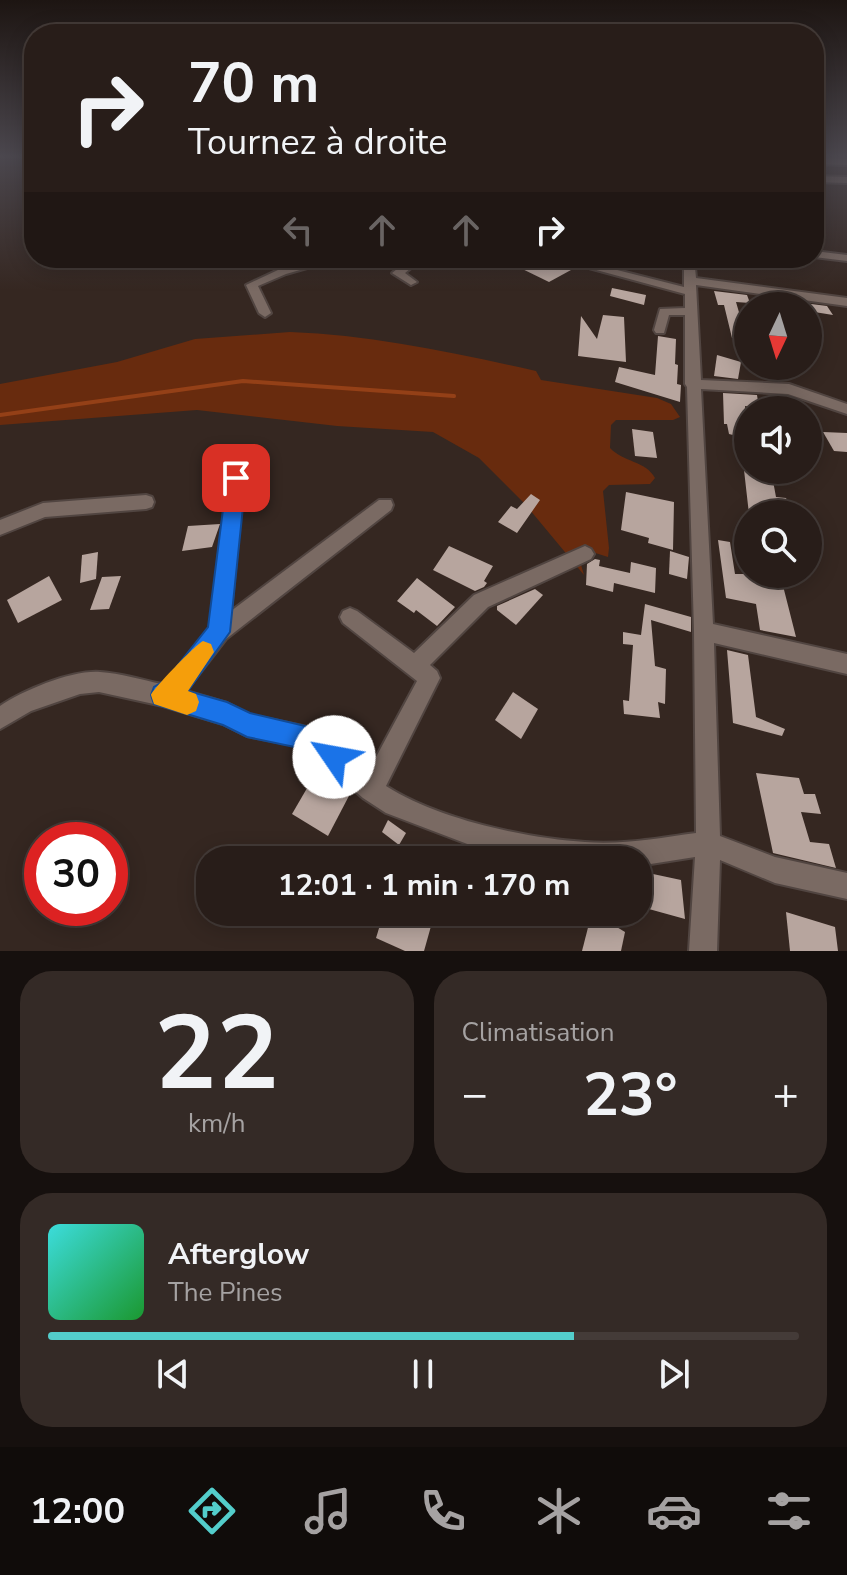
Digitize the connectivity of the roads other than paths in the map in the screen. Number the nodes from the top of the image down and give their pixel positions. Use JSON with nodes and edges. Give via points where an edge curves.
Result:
{"nodes":[{"id":1,"x":824,"y":255,"type":"edge"},
{"id":2,"x":847,"y":258,"type":"edge"},
{"id":3,"x":282,"y":268,"type":"edge"},
{"id":4,"x":299,"y":268,"type":"edge"},
{"id":5,"x":405,"y":268,"type":"edge"},
{"id":6,"x":593,"y":268,"type":"edge"},
{"id":7,"x":689,"y":268,"type":"edge"},
{"id":8,"x":288,"y":271,"type":"junction"},
{"id":9,"x":411,"y":282,"type":"dead end"},
{"id":10,"x":689,"y":295,"type":"junction"},
{"id":11,"x":847,"y":302,"type":"edge"},
{"id":12,"x":265,"y":313,"type":"dead end"},
{"id":13,"x":660,"y":330,"type":"dead end"},
{"id":14,"x":692,"y":384,"type":"junction"},
{"id":15,"x":847,"y":409,"type":"edge"},
{"id":16,"x":236,"y":478,"type":"dead end"},
{"id":17,"x":146,"y":502,"type":"dead end"},
{"id":18,"x":385,"y":505,"type":"dead end"},
{"id":19,"x":0,"y":528,"type":"edge"},
{"id":20,"x":585,"y":554,"type":"dead end"},
{"id":21,"x":350,"y":617,"type":"dead end"},
{"id":22,"x":704,"y":631,"type":"junction"},
{"id":23,"x":219,"y":632,"type":"junction"},
{"id":24,"x":847,"y":664,"type":"edge"},
{"id":25,"x":415,"y":666,"type":"junction"},
{"id":26,"x":163,"y":695,"type":"junction"},
{"id":27,"x":0,"y":718,"type":"edge"},
{"id":28,"x":371,"y":790,"type":"junction"},
{"id":29,"x":708,"y":843,"type":"junction"},
{"id":30,"x":847,"y":886,"type":"edge"},
{"id":31,"x":703,"y":951,"type":"edge"}],
"edges":[{"from":1,"to":2,"type":"street"},
{"from":3,"to":8,"type":"street"},
{"from":4,"to":8,"type":"street"},
{"from":5,"to":9,"type":"street","via":[[398,273]]},
{"from":6,"to":10,"type":"street"},
{"from":7,"to":10,"type":"street"},
{"from":8,"to":12,"type":"street","via":[[252,285]]},
{"from":10,"to":11,"type":"street"},
{"from":10,"to":13,"type":"street","via":[[664,312]]},
{"from":10,"to":14,"type":"street"},
{"from":14,"to":15,"type":"street","via":[[789,389]]},
{"from":14,"to":22,"type":"street"},
{"from":16,"to":23,"type":"street"},
{"from":17,"to":19,"type":"street","via":[[43,510]]},
{"from":18,"to":23,"type":"street"},
{"from":20,"to":25,"type":"street","via":[[481,601]]},
{"from":21,"to":25,"type":"street"},
{"from":22,"to":24,"type":"street"},
{"from":22,"to":29,"type":"street"},
{"from":23,"to":26,"type":"street","via":[[174,689]]},
{"from":25,"to":28,"type":"street","via":[[430,678]]},
{"from":26,"to":27,"type":"street","via":[[99,682],[80,684],[25,702]]},
{"from":26,"to":28,"type":"street","via":[[247,725],[309,737]]},
{"from":28,"to":29,"type":"street","via":[[430,820],[527,847],[587,855],[633,854]]},
{"from":29,"to":30,"type":"street","via":[[775,870]]},
{"from":29,"to":31,"type":"street"}]}
